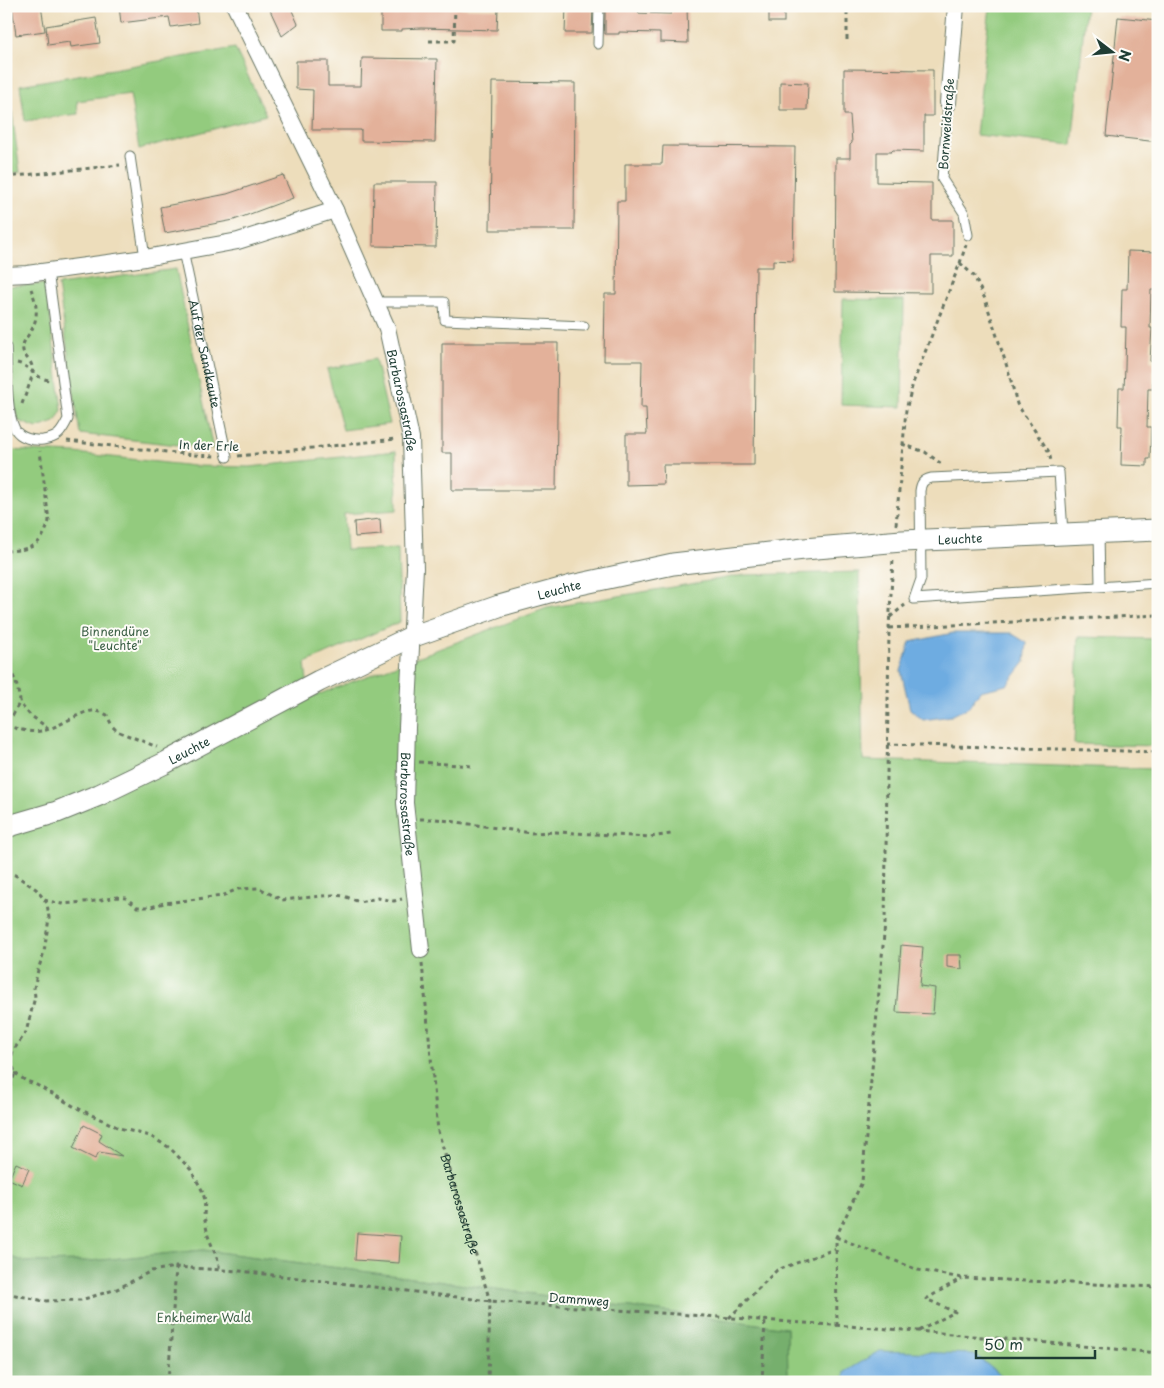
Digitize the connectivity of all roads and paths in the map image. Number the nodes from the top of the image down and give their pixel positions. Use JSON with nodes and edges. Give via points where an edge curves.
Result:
{"nodes":[{"id":1,"x":235,"y":6,"type":"edge"},
{"id":2,"x":455,"y":6,"type":"edge"},
{"id":3,"x":599,"y":6,"type":"edge"},
{"id":4,"x":847,"y":6,"type":"edge"},
{"id":5,"x":956,"y":6,"type":"edge"},
{"id":6,"x":847,"y":40,"type":"dead end"},
{"id":7,"x":429,"y":41,"type":"dead end"},
{"id":8,"x":598,"y":44,"type":"dead end"},
{"id":9,"x":948,"y":103,"type":"joint"},
{"id":10,"x":131,"y":160,"type":"joint"},
{"id":11,"x":6,"y":178,"type":"edge"},
{"id":12,"x":335,"y":210,"type":"junction"},
{"id":13,"x":968,"y":235,"type":"joint"},
{"id":14,"x":183,"y":251,"type":"junction"},
{"id":15,"x":145,"y":258,"type":"junction"},
{"id":16,"x":960,"y":263,"type":"junction"},
{"id":17,"x":48,"y":271,"type":"junction"},
{"id":18,"x":14,"y":274,"type":"edge"},
{"id":19,"x":375,"y":302,"type":"junction"},
{"id":20,"x":584,"y":326,"type":"dead end"},
{"id":21,"x":6,"y":347,"type":"edge"},
{"id":22,"x":8,"y":367,"type":"junction"},
{"id":23,"x":33,"y":372,"type":"junction"},
{"id":24,"x":62,"y":375,"type":"junction"},
{"id":25,"x":21,"y":411,"type":"dead end"},
{"id":26,"x":411,"y":438,"type":"junction"},
{"id":27,"x":38,"y":441,"type":"junction"},
{"id":28,"x":902,"y":444,"type":"junction"},
{"id":29,"x":227,"y":457,"type":"junction"},
{"id":30,"x":1053,"y":472,"type":"junction"},
{"id":31,"x":952,"y":478,"type":"junction"},
{"id":32,"x":896,"y":526,"type":"dead end"},
{"id":33,"x":1158,"y":530,"type":"edge"},
{"id":34,"x":1099,"y":532,"type":"junction"},
{"id":35,"x":1063,"y":533,"type":"junction"},
{"id":36,"x":920,"y":540,"type":"junction"},
{"id":37,"x":6,"y":551,"type":"edge"},
{"id":38,"x":894,"y":558,"type":"dead end"},
{"id":39,"x":1158,"y":583,"type":"edge"},
{"id":40,"x":1100,"y":586,"type":"junction"},
{"id":41,"x":914,"y":598,"type":"junction"},
{"id":42,"x":1158,"y":615,"type":"edge"},
{"id":43,"x":890,"y":617,"type":"junction"},
{"id":44,"x":889,"y":628,"type":"junction"},
{"id":45,"x":411,"y":637,"type":"junction"},
{"id":46,"x":6,"y":661,"type":"edge"},
{"id":47,"x":20,"y":702,"type":"junction"},
{"id":48,"x":6,"y":720,"type":"edge"},
{"id":49,"x":6,"y":725,"type":"edge"},
{"id":50,"x":48,"y":728,"type":"junction"},
{"id":51,"x":887,"y":744,"type":"junction"},
{"id":52,"x":163,"y":751,"type":"dead end"},
{"id":53,"x":1158,"y":752,"type":"edge"},
{"id":54,"x":406,"y":761,"type":"junction"},
{"id":55,"x":472,"y":766,"type":"dead end"},
{"id":56,"x":407,"y":819,"type":"junction"},
{"id":57,"x":6,"y":827,"type":"edge"},
{"id":58,"x":671,"y":834,"type":"dead end"},
{"id":59,"x":6,"y":873,"type":"edge"},
{"id":60,"x":414,"y":896,"type":"junction"},
{"id":61,"x":44,"y":900,"type":"junction"},
{"id":62,"x":420,"y":950,"type":"joint"},
{"id":63,"x":7,"y":1064,"type":"edge"},
{"id":64,"x":13,"y":1067,"type":"junction"},
{"id":65,"x":15,"y":1073,"type":"junction"},
{"id":66,"x":6,"y":1099,"type":"edge"},
{"id":67,"x":836,"y":1237,"type":"junction"},
{"id":68,"x":835,"y":1249,"type":"junction"},
{"id":69,"x":176,"y":1266,"type":"junction"},
{"id":70,"x":219,"y":1269,"type":"junction"},
{"id":71,"x":962,"y":1278,"type":"junction"},
{"id":72,"x":1158,"y":1287,"type":"edge"},
{"id":73,"x":6,"y":1294,"type":"edge"},
{"id":74,"x":490,"y":1302,"type":"junction"},
{"id":75,"x":729,"y":1318,"type":"junction"},
{"id":76,"x":765,"y":1321,"type":"junction"},
{"id":77,"x":836,"y":1326,"type":"junction"},
{"id":78,"x":918,"y":1331,"type":"junction"},
{"id":79,"x":1158,"y":1353,"type":"edge"},
{"id":80,"x":168,"y":1382,"type":"edge"},
{"id":81,"x":488,"y":1382,"type":"edge"},
{"id":82,"x":762,"y":1382,"type":"edge"}],
"edges":[{"from":1,"to":12,"type":"street","name":"Barbarossastraße"},
{"from":2,"to":7,"type":"path","via":[[454,41]]},
{"from":3,"to":8,"type":"lane"},
{"from":4,"to":6,"type":"path"},
{"from":5,"to":9,"type":"street","name":"Bornweidstraße"},
{"from":9,"to":13,"type":"lane","name":"Bornweidstraße","via":[[942,179],[964,213]]},
{"from":10,"to":11,"type":"path"},
{"from":10,"to":15,"type":"lane"},
{"from":12,"to":14,"type":"street","via":[[238,241]]},
{"from":12,"to":19,"type":"street","name":"Barbarossastraße"},
{"from":13,"to":16,"type":"path"},
{"from":14,"to":15,"type":"street"},
{"from":14,"to":29,"type":"lane","name":"Auf der Sandkaute"},
{"from":15,"to":17,"type":"street"},
{"from":16,"to":28,"type":"path","via":[[913,382]]},
{"from":16,"to":30,"type":"path","via":[[974,276],[985,299],[1017,404],[1050,452]]},
{"from":17,"to":18,"type":"street"},
{"from":17,"to":24,"type":"lane"},
{"from":18,"to":23,"type":"path","via":[[33,295],[37,314],[23,348]]},
{"from":19,"to":20,"type":"lane","via":[[444,302],[445,320]]},
{"from":19,"to":26,"type":"street","name":"Barbarossastraße","via":[[387,328]]},
{"from":21,"to":22,"type":"lane"},
{"from":22,"to":23,"type":"path","via":[[17,363]]},
{"from":22,"to":27,"type":"lane","via":[[10,414],[16,430],[27,439]]},
{"from":23,"to":24,"type":"path","via":[[44,380]]},
{"from":23,"to":25,"type":"path"},
{"from":24,"to":27,"type":"lane","via":[[68,419],[54,438]]},
{"from":26,"to":29,"type":"path","name":"In der Erle"},
{"from":26,"to":45,"type":"street","name":"Barbarossastraße","via":[[415,568]]},
{"from":27,"to":29,"type":"path","name":"In der Erle","via":[[79,441]]},
{"from":27,"to":37,"type":"path","via":[[49,521],[47,530],[41,541],[29,548]]},
{"from":28,"to":31,"type":"path","via":[[925,452],[943,464]]},
{"from":28,"to":32,"type":"path"},
{"from":30,"to":31,"type":"lane"},
{"from":30,"to":35,"type":"lane","via":[[1059,472]]},
{"from":31,"to":36,"type":"lane","via":[[931,478],[921,484]]},
{"from":33,"to":34,"type":"street","name":"Leuchte"},
{"from":34,"to":35,"type":"street","name":"Leuchte"},
{"from":34,"to":40,"type":"lane"},
{"from":35,"to":36,"type":"street","name":"Leuchte"},
{"from":36,"to":41,"type":"lane","via":[[921,579]]},
{"from":36,"to":45,"type":"street","name":"Leuchte","via":[[673,564],[544,593]]},
{"from":38,"to":43,"type":"path"},
{"from":39,"to":40,"type":"lane"},
{"from":40,"to":41,"type":"lane"},
{"from":41,"to":43,"type":"path"},
{"from":42,"to":44,"type":"path"},
{"from":43,"to":44,"type":"path"},
{"from":44,"to":51,"type":"path"},
{"from":45,"to":54,"type":"street","name":"Barbarossastraße"},
{"from":45,"to":57,"type":"street","name":"Leuchte","via":[[99,795],[58,812]]},
{"from":46,"to":47,"type":"path","via":[[16,682]]},
{"from":47,"to":48,"type":"path"},
{"from":47,"to":50,"type":"path"},
{"from":49,"to":50,"type":"path","via":[[26,732],[42,732]]},
{"from":50,"to":52,"type":"path","via":[[92,711],[99,712],[107,714],[117,731]]},
{"from":51,"to":53,"type":"path"},
{"from":51,"to":67,"type":"path","via":[[885,922],[862,1182]]},
{"from":54,"to":55,"type":"path"},
{"from":54,"to":56,"type":"street","name":"Barbarossastraße"},
{"from":56,"to":58,"type":"path","via":[[436,819],[531,833],[636,837]]},
{"from":56,"to":60,"type":"street","name":"Barbarossastraße"},
{"from":59,"to":61,"type":"path","via":[[32,886]]},
{"from":60,"to":61,"type":"path","via":[[394,901],[378,898],[359,902],[333,895],[282,900],[259,888],[238,889],[222,896],[151,907],[137,907],[126,898],[117,897],[62,904]]},
{"from":60,"to":62,"type":"street","name":"Barbarossastraße"},
{"from":61,"to":64,"type":"path","via":[[49,918],[44,952],[26,1032],[11,1059]]},
{"from":62,"to":74,"type":"path","name":"Barbarossastraße","via":[[438,1131]]},
{"from":63,"to":64,"type":"path"},
{"from":64,"to":65,"type":"path"},
{"from":65,"to":66,"type":"path"},
{"from":65,"to":70,"type":"path","via":[[115,1127],[150,1136],[178,1155],[202,1190],[208,1236]]},
{"from":67,"to":68,"type":"path"},
{"from":67,"to":71,"type":"path","via":[[918,1270]]},
{"from":68,"to":75,"type":"path","via":[[777,1270]]},
{"from":68,"to":77,"type":"path"},
{"from":69,"to":70,"type":"path","name":"Dammweg"},
{"from":69,"to":73,"type":"path","name":"Dammweg","via":[[152,1271],[117,1289],[81,1300],[44,1301]]},
{"from":69,"to":80,"type":"path"},
{"from":70,"to":74,"type":"path","name":"Dammweg"},
{"from":71,"to":72,"type":"path"},
{"from":71,"to":78,"type":"path","via":[[926,1300],[955,1312]]},
{"from":74,"to":75,"type":"path","name":"Dammweg"},
{"from":74,"to":81,"type":"path","name":"Barbarossastraße"},
{"from":75,"to":76,"type":"path","name":"Dammweg"},
{"from":76,"to":77,"type":"path","name":"Dammweg"},
{"from":76,"to":82,"type":"path"},
{"from":77,"to":78,"type":"path","name":"Dammweg"},
{"from":78,"to":79,"type":"path","name":"Dammweg"}]}
